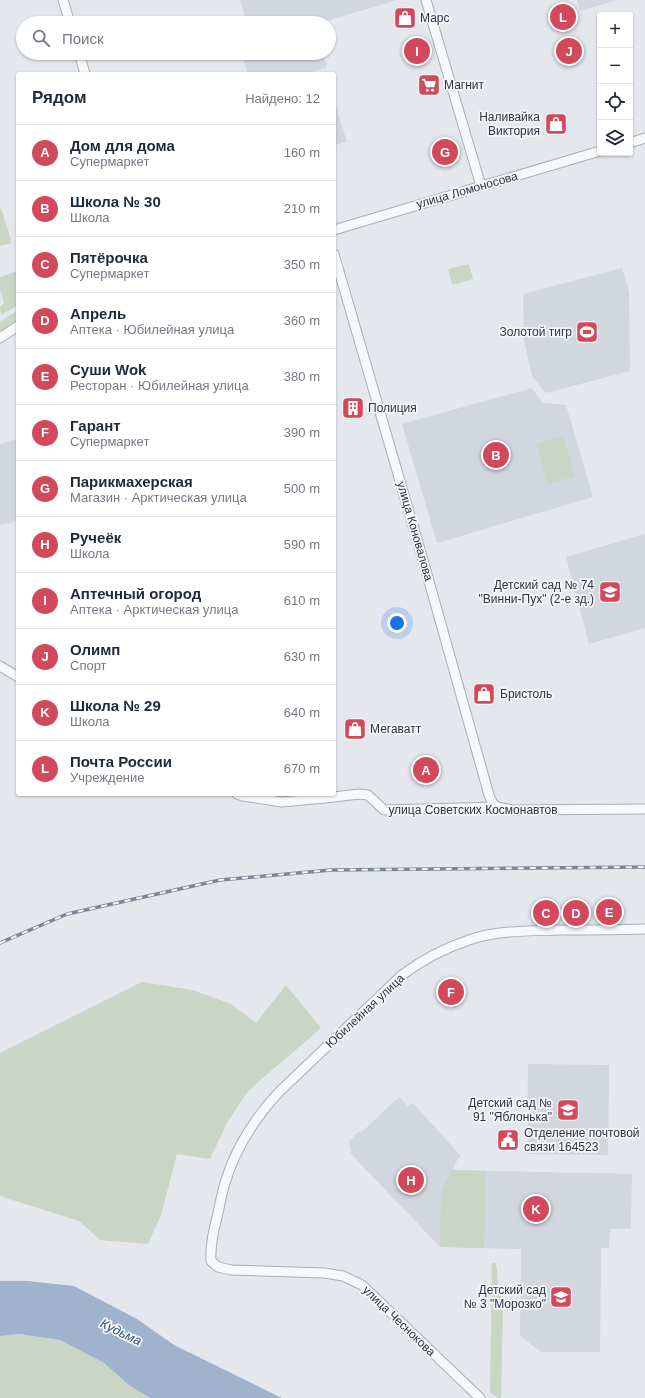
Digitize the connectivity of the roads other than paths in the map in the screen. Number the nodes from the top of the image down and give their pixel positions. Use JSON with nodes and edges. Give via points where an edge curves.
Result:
{"nodes":[{"id":1,"x":63,"y":0,"type":"edge"},
{"id":2,"x":426,"y":0,"type":"edge"},
{"id":3,"x":68,"y":16,"type":"edge"},
{"id":4,"x":81,"y":60,"type":"edge"},
{"id":5,"x":84,"y":72,"type":"edge"},
{"id":6,"x":645,"y":138,"type":"edge"},
{"id":7,"x":633,"y":142,"type":"edge"},
{"id":8,"x":597,"y":152,"type":"edge"},
{"id":9,"x":481,"y":186,"type":"junction"},
{"id":10,"x":336,"y":229,"type":"edge"},
{"id":11,"x":336,"y":261,"type":"edge"},
{"id":12,"x":16,"y":327,"type":"edge"},
{"id":13,"x":0,"y":338,"type":"edge"},
{"id":14,"x":0,"y":666,"type":"edge"},
{"id":15,"x":16,"y":676,"type":"edge"},
{"id":16,"x":243,"y":796,"type":"edge"},
{"id":17,"x":497,"y":807,"type":"junction"},
{"id":18,"x":645,"y":809,"type":"edge"},
{"id":19,"x":645,"y":930,"type":"edge"},
{"id":20,"x":211,"y":1261,"type":"joint"},
{"id":21,"x":480,"y":1398,"type":"edge"}],
"edges":[{"from":1,"to":3,"type":"street"},
{"from":2,"to":9,"type":"street"},
{"from":4,"to":5,"type":"street"},
{"from":6,"to":7,"type":"street"},
{"from":8,"to":9,"type":"street","name":"улица Ломоносова"},
{"from":9,"to":10,"type":"street","name":"улица Ломоносова"},
{"from":11,"to":17,"type":"street","name":"улица Коновалова","via":[[489,795]]},
{"from":12,"to":13,"type":"street"},
{"from":14,"to":15,"type":"street"},
{"from":16,"to":17,"type":"street","name":"улица Советских Космонавтов","via":[[282,802],[359,794],[368,795],[384,810]]},
{"from":17,"to":18,"type":"street","name":"улица Советских Космонавтов","via":[[513,810]]},
{"from":19,"to":20,"type":"street","name":"Юбилейная улица","via":[[522,931],[486,936],[469,940],[416,965],[279,1092],[255,1121],[233,1161],[225,1183],[211,1245]]},
{"from":20,"to":21,"type":"street","name":"улица Чеснокова","via":[[218,1267],[231,1270],[343,1276],[362,1285]]}]}
